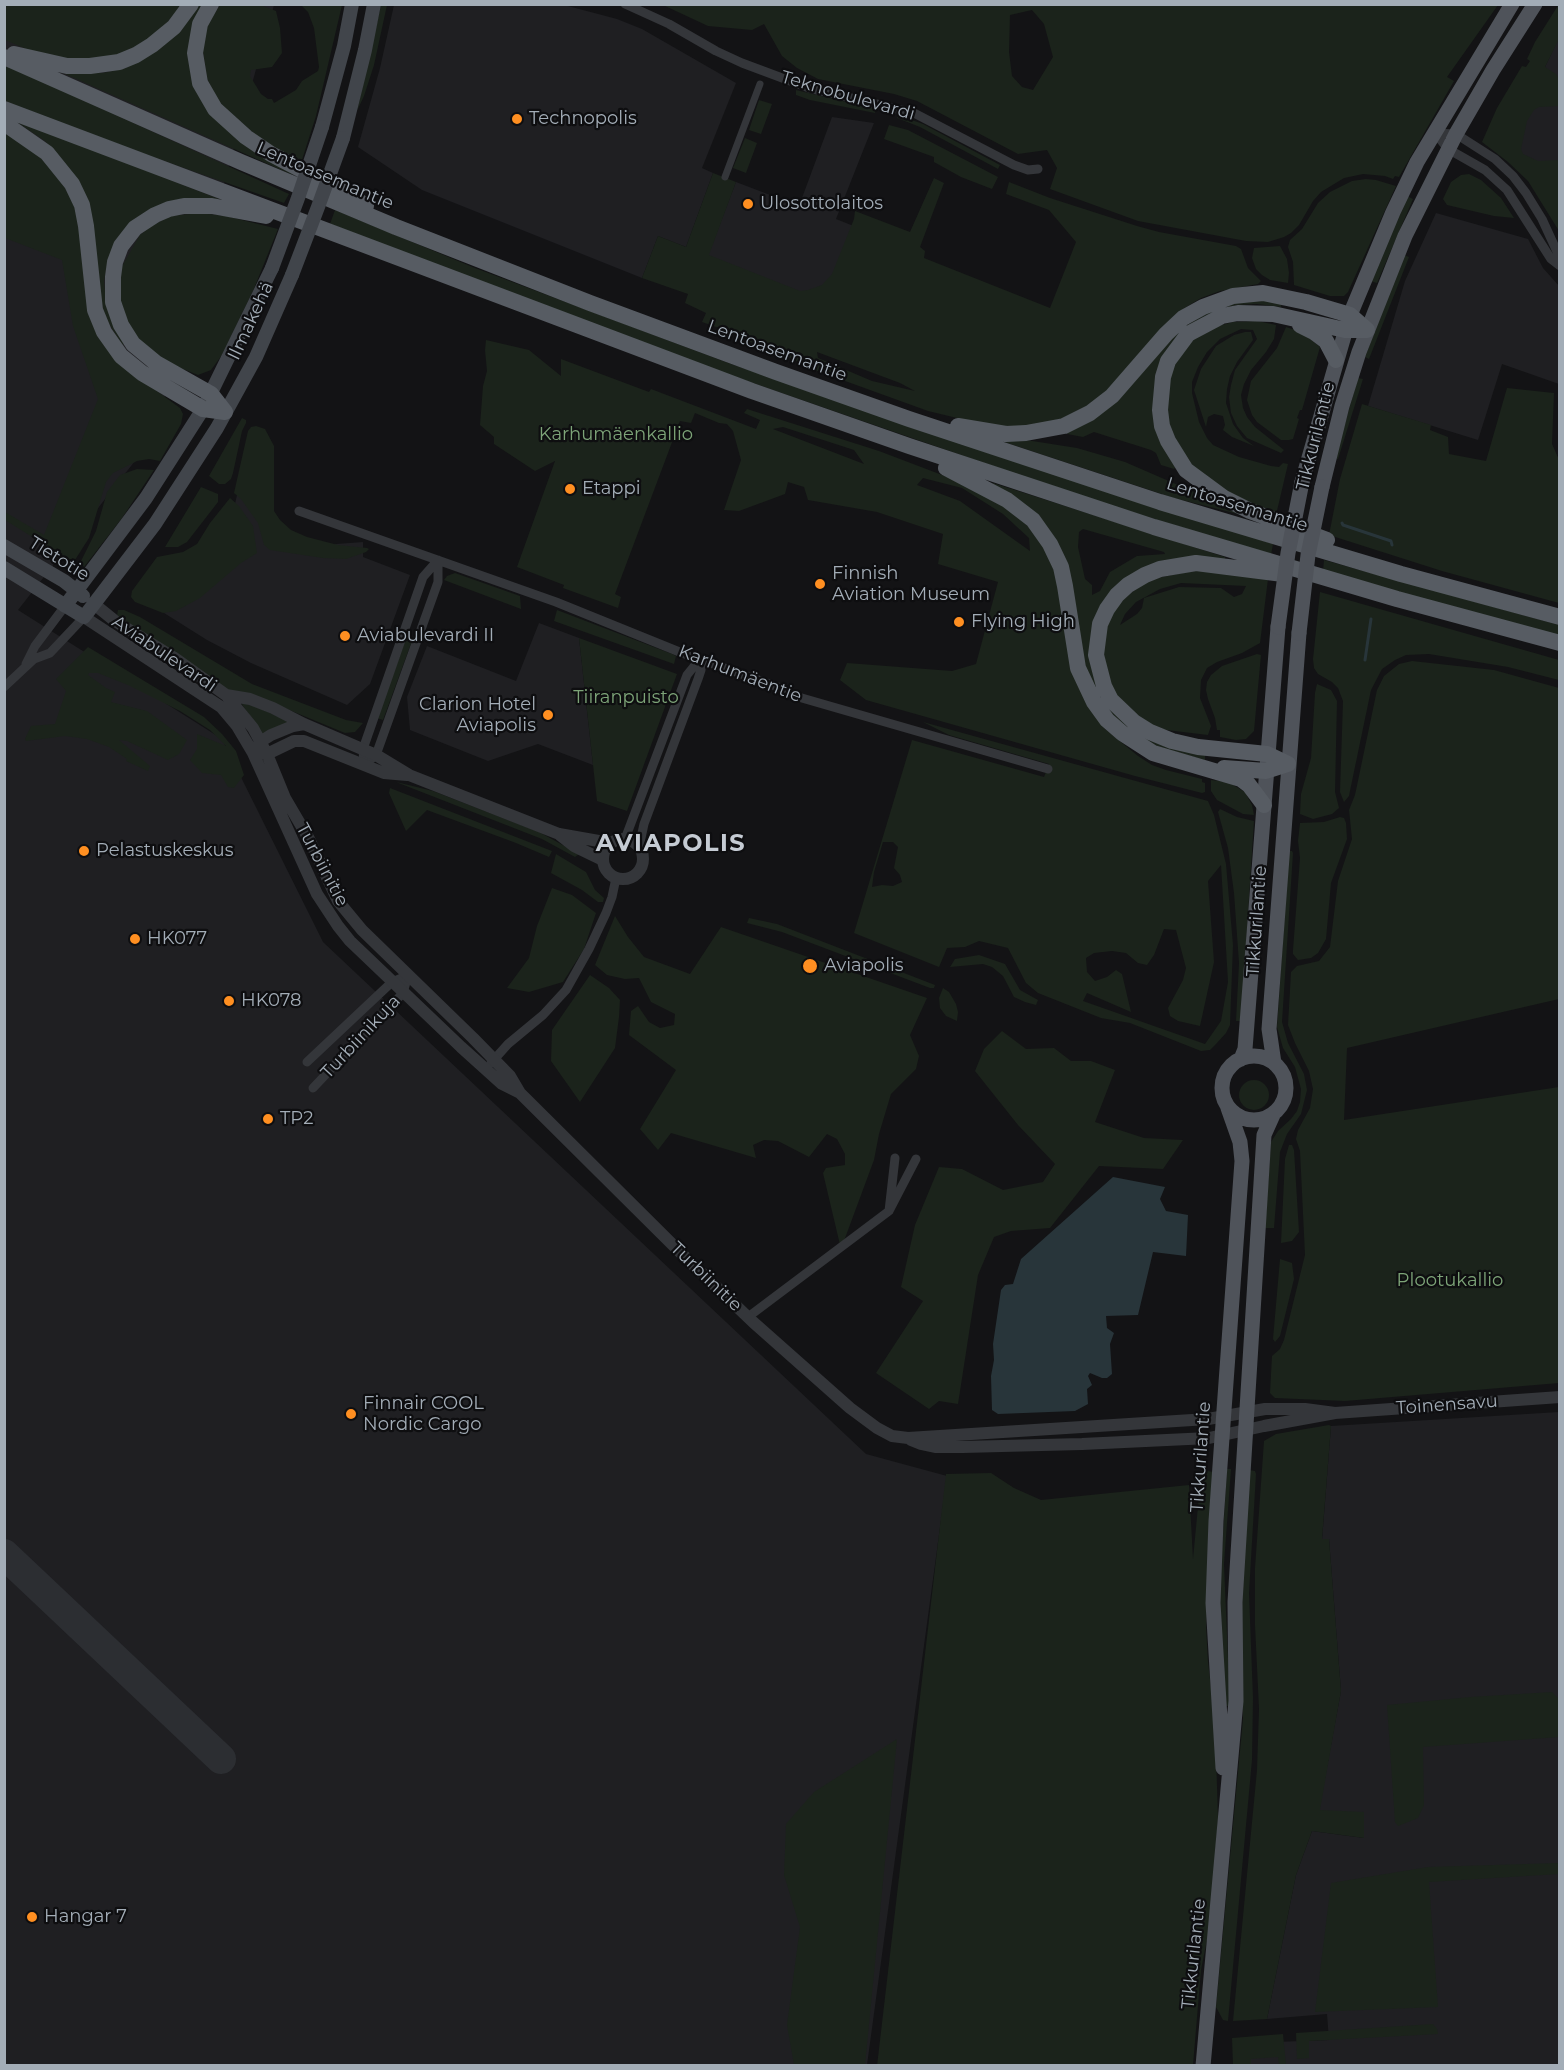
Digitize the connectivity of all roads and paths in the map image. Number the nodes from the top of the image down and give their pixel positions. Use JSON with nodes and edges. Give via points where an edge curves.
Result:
{"nodes":[{"id":1,"x":191,"y":4,"type":"edge"},
{"id":2,"x":211,"y":4,"type":"edge"},
{"id":3,"x":352,"y":4,"type":"edge"},
{"id":4,"x":374,"y":4,"type":"edge"},
{"id":5,"x":625,"y":4,"type":"edge"},
{"id":6,"x":1512,"y":4,"type":"edge"},
{"id":7,"x":1534,"y":4,"type":"edge"},
{"id":8,"x":4,"y":55,"type":"edge"},
{"id":9,"x":760,"y":84,"type":"dead end"},
{"id":10,"x":4,"y":110,"type":"edge"},
{"id":11,"x":4,"y":123,"type":"edge"},
{"id":12,"x":1435,"y":133,"type":"junction"},
{"id":13,"x":1456,"y":134,"type":"junction"},
{"id":14,"x":1448,"y":149,"type":"junction"},
{"id":15,"x":1038,"y":169,"type":"dead end"},
{"id":16,"x":725,"y":177,"type":"dead end"},
{"id":17,"x":293,"y":218,"type":"junction"},
{"id":18,"x":396,"y":227,"type":"junction"},
{"id":19,"x":1560,"y":258,"type":"edge"},
{"id":20,"x":1560,"y":266,"type":"edge"},
{"id":21,"x":1280,"y":315,"type":"junction"},
{"id":22,"x":1348,"y":323,"type":"junction"},
{"id":23,"x":1367,"y":330,"type":"junction"},
{"id":24,"x":1336,"y":360,"type":"junction"},
{"id":25,"x":207,"y":401,"type":"junction"},
{"id":26,"x":225,"y":412,"type":"junction"},
{"id":27,"x":909,"y":419,"type":"junction"},
{"id":28,"x":909,"y":446,"type":"junction"},
{"id":29,"x":299,"y":511,"type":"dead end"},
{"id":30,"x":4,"y":546,"type":"edge"},
{"id":31,"x":438,"y":560,"type":"junction"},
{"id":32,"x":4,"y":568,"type":"edge"},
{"id":33,"x":1401,"y":574,"type":"junction"},
{"id":34,"x":1340,"y":582,"type":"junction"},
{"id":35,"x":77,"y":591,"type":"junction"},
{"id":36,"x":94,"y":604,"type":"junction"},
{"id":37,"x":65,"y":606,"type":"junction"},
{"id":38,"x":84,"y":617,"type":"junction"},
{"id":39,"x":1560,"y":617,"type":"edge"},
{"id":40,"x":1535,"y":638,"type":"junction"},
{"id":41,"x":1560,"y":644,"type":"edge"},
{"id":42,"x":1560,"y":650,"type":"edge"},
{"id":43,"x":700,"y":659,"type":"junction"},
{"id":44,"x":25,"y":666,"type":"junction"},
{"id":45,"x":4,"y":687,"type":"edge"},
{"id":46,"x":226,"y":695,"type":"junction"},
{"id":47,"x":304,"y":724,"type":"junction"},
{"id":48,"x":260,"y":742,"type":"junction"},
{"id":49,"x":363,"y":749,"type":"junction"},
{"id":50,"x":253,"y":753,"type":"junction"},
{"id":51,"x":267,"y":753,"type":"junction"},
{"id":52,"x":376,"y":755,"type":"junction"},
{"id":53,"x":1267,"y":762,"type":"junction"},
{"id":54,"x":1288,"y":764,"type":"junction"},
{"id":55,"x":364,"y":765,"type":"junction"},
{"id":56,"x":1196,"y":765,"type":"junction"},
{"id":57,"x":1048,"y":769,"type":"dead end"},
{"id":58,"x":409,"y":775,"type":"junction"},
{"id":59,"x":1264,"y":805,"type":"junction"},
{"id":60,"x":559,"y":834,"type":"junction"},
{"id":61,"x":625,"y":839,"type":"junction"},
{"id":62,"x":610,"y":843,"type":"junction"},
{"id":63,"x":639,"y":847,"type":"junction"},
{"id":64,"x":603,"y":860,"type":"junction"},
{"id":65,"x":616,"y":878,"type":"junction"},
{"id":66,"x":408,"y":975,"type":"junction"},
{"id":67,"x":392,"y":982,"type":"junction"},
{"id":68,"x":403,"y":993,"type":"junction"},
{"id":69,"x":1241,"y":1059,"type":"junction"},
{"id":70,"x":307,"y":1062,"type":"dead end"},
{"id":71,"x":1274,"y":1063,"type":"junction"},
{"id":72,"x":490,"y":1064,"type":"junction"},
{"id":73,"x":313,"y":1088,"type":"dead end"},
{"id":74,"x":1228,"y":1108,"type":"junction"},
{"id":75,"x":1273,"y":1114,"type":"junction"},
{"id":76,"x":895,"y":1158,"type":"dead end"},
{"id":77,"x":916,"y":1160,"type":"dead end"},
{"id":78,"x":889,"y":1211,"type":"junction"},
{"id":79,"x":748,"y":1317,"type":"junction"},
{"id":80,"x":1560,"y":1397,"type":"edge"},
{"id":81,"x":1246,"y":1411,"type":"junction"},
{"id":82,"x":1335,"y":1413,"type":"junction"},
{"id":83,"x":1224,"y":1416,"type":"junction"},
{"id":84,"x":1245,"y":1431,"type":"junction"},
{"id":85,"x":1222,"y":1436,"type":"junction"},
{"id":86,"x":908,"y":1438,"type":"junction"},
{"id":87,"x":1227,"y":1810,"type":"junction"},
{"id":88,"x":1203,"y":2066,"type":"edge"}],
"edges":[{"from":1,"to":8,"type":"highway","via":[[174,27],[152,45],[108,64],[68,66]]},
{"from":2,"to":18,"type":"highway","via":[[200,24],[195,54],[200,83],[215,109],[271,154],[353,197]]},
{"from":3,"to":25,"type":"main road","name":"Ilmakehä","bridge":true,"via":[[322,127],[298,198],[272,268]]},
{"from":4,"to":26,"type":"main road","name":"Ilmakehä","bridge":true,"via":[[343,138],[318,207],[256,357]]},
{"from":5,"to":15,"type":"street","name":"Teknobulevardi","via":[[742,63],[809,88],[914,113],[1014,165]]},
{"from":6,"to":12,"type":"main road","name":"Tikkurilantie"},
{"from":7,"to":13,"type":"main road","name":"Tikkurilantie"},
{"from":8,"to":18,"type":"highway","name":"Lentoasemantie"},
{"from":9,"to":16,"type":"street"},
{"from":10,"to":17,"type":"highway"},
{"from":11,"to":25,"type":"highway","via":[[47,153],[72,184],[86,226],[95,310],[121,356],[141,373]]},
{"from":12,"to":13,"type":"street"},
{"from":12,"to":14,"type":"street"},
{"from":12,"to":22,"type":"main road","name":"Tikkurilantie","via":[[1393,212]]},
{"from":13,"to":14,"type":"main road","name":"Tikkurilantie"},
{"from":13,"to":19,"type":"street","via":[[1495,159],[1513,176],[1542,219]]},
{"from":14,"to":20,"type":"street","via":[[1501,183],[1551,259]]},
{"from":14,"to":23,"type":"main road","name":"Tikkurilantie","via":[[1405,236]]},
{"from":17,"to":25,"type":"highway","via":[[212,206],[184,206],[147,219],[122,246],[115,262],[112,289],[125,333],[133,344]]},
{"from":17,"to":28,"type":"highway"},
{"from":18,"to":27,"type":"highway","name":"Lentoasemantie","via":[[590,303]]},
{"from":21,"to":22,"type":"highway"},
{"from":21,"to":24,"type":"highway","via":[[1326,341]]},
{"from":21,"to":33,"type":"highway","via":[[1222,316],[1188,334],[1168,361],[1163,377],[1160,410],[1168,441],[1186,470],[1224,498],[1363,554]]},
{"from":22,"to":23,"type":"highway"},
{"from":22,"to":24,"type":"main road","name":"Tikkurilantie"},
{"from":22,"to":27,"type":"highway","via":[[1306,302],[1263,293],[1233,296],[1183,318],[1112,396],[1064,426],[1006,434]]},
{"from":23,"to":54,"type":"main road","name":"Tikkurilantie","bridge":true,"via":[[1342,406],[1308,555]]},
{"from":24,"to":53,"type":"main road","name":"Tikkurilantie","bridge":true,"via":[[1302,482],[1288,553]]},
{"from":25,"to":26,"type":"highway"},
{"from":25,"to":35,"type":"main road","name":"Ilmakehä","via":[[146,498]]},
{"from":26,"to":36,"type":"main road","name":"Ilmakehä","via":[[155,524]]},
{"from":27,"to":33,"type":"highway","name":"Lentoasemantie","via":[[1160,502]]},
{"from":28,"to":34,"type":"highway","via":[[1154,527]]},
{"from":28,"to":56,"type":"highway","via":[[1007,500],[1033,520],[1061,567],[1078,668],[1094,702],[1107,720],[1138,744],[1164,758]]},
{"from":29,"to":31,"type":"street","name":"Karhumäentie"},
{"from":30,"to":35,"type":"main road","name":"Tietotie"},
{"from":31,"to":43,"type":"street","name":"Karhumäentie"},
{"from":31,"to":49,"type":"street","via":[[423,577]]},
{"from":31,"to":52,"type":"street","via":[[438,582]]},
{"from":32,"to":37,"type":"main road","name":"Tietotie"},
{"from":33,"to":39,"type":"highway","name":"Lentoasemantie"},
{"from":34,"to":40,"type":"highway"},
{"from":34,"to":53,"type":"highway","via":[[1196,563],[1169,567],[1128,585],[1116,595],[1100,624],[1096,655],[1104,686],[1134,722],[1172,741]]},
{"from":35,"to":36,"type":"main road","name":"Tietotie"},
{"from":35,"to":37,"type":"main road","name":"Ilmakehä"},
{"from":36,"to":38,"type":"main road","name":"Ilmakehä"},
{"from":36,"to":46,"type":"street","name":"Aviabulevardi"},
{"from":37,"to":38,"type":"main road","name":"Tietotie"},
{"from":37,"to":44,"type":"street"},
{"from":38,"to":44,"type":"street","via":[[50,653]]},
{"from":38,"to":50,"type":"street","name":"Aviabulevardi","via":[[221,707]]},
{"from":40,"to":41,"type":"highway"},
{"from":40,"to":42,"type":"highway"},
{"from":43,"to":57,"type":"street","name":"Karhumäentie","via":[[788,694]]},
{"from":43,"to":61,"type":"street","via":[[687,675]]},
{"from":43,"to":63,"type":"street","via":[[698,680]]},
{"from":44,"to":45,"type":"street"},
{"from":46,"to":47,"type":"street","name":"Aviabulevardi","via":[[250,699]]},
{"from":46,"to":48,"type":"street","name":"Turbiinitie"},
{"from":47,"to":48,"type":"street"},
{"from":47,"to":49,"type":"street","name":"Aviabulevardi"},
{"from":48,"to":50,"type":"street"},
{"from":48,"to":51,"type":"street","name":"Turbiinitie"},
{"from":49,"to":52,"type":"street","name":"Aviabulevardi"},
{"from":49,"to":55,"type":"street"},
{"from":50,"to":51,"type":"street","name":"Aviabulevardi"},
{"from":50,"to":67,"type":"street","name":"Turbiinitie","via":[[325,909],[350,941]]},
{"from":51,"to":55,"type":"street","name":"Aviabulevardi","via":[[294,741],[304,741]]},
{"from":51,"to":66,"type":"street","name":"Turbiinitie","via":[[285,798],[338,901]]},
{"from":52,"to":55,"type":"street"},
{"from":52,"to":58,"type":"street","name":"Aviabulevardi"},
{"from":53,"to":54,"type":"highway"},
{"from":53,"to":56,"type":"highway"},
{"from":53,"to":59,"type":"main road","name":"Tikkurilantie"},
{"from":54,"to":71,"type":"main road","name":"Tikkurilantie","via":[[1269,1029]]},
{"from":55,"to":58,"type":"street","name":"Aviabulevardi","via":[[384,773]]},
{"from":56,"to":59,"type":"highway","via":[[1241,779]]},
{"from":58,"to":60,"type":"street","name":"Aviabulevardi"},
{"from":59,"to":69,"type":"main road","name":"Tikkurilantie","via":[[1245,1049]]},
{"from":60,"to":62,"type":"street","name":"Aviabulevardi"},
{"from":60,"to":64,"type":"street","name":"Aviabulevardi"},
{"from":61,"to":62,"type":"street"},
{"from":61,"to":63,"type":"street"},
{"from":62,"to":64,"type":"street"},
{"from":63,"to":65,"type":"street","via":[[641,868],[627,879]]},
{"from":64,"to":65,"type":"street"},
{"from":65,"to":72,"type":"street","via":[[590,949],[566,990]]},
{"from":66,"to":67,"type":"street","name":"Turbiinikuja"},
{"from":66,"to":68,"type":"street","name":"Turbiinikuja"},
{"from":66,"to":72,"type":"street","name":"Turbiinitie"},
{"from":67,"to":68,"type":"street","name":"Turbiinitie"},
{"from":67,"to":70,"type":"street","name":"Turbiinikuja"},
{"from":68,"to":72,"type":"street","name":"Turbiinitie"},
{"from":68,"to":73,"type":"street","name":"Turbiinikuja"},
{"from":69,"to":71,"type":"main road","via":[[1261,1057]]},
{"from":69,"to":74,"type":"main road","via":[[1223,1079],[1222,1094]]},
{"from":71,"to":75,"type":"main road","via":[[1286,1085],[1281,1107]]},
{"from":72,"to":79,"type":"street","name":"Turbiinitie","via":[[510,1076],[520,1093]]},
{"from":74,"to":75,"type":"main road","via":[[1248,1120]]},
{"from":74,"to":83,"type":"main road","name":"Tikkurilantie","via":[[1242,1161]]},
{"from":75,"to":81,"type":"main road","name":"Tikkurilantie","via":[[1264,1135]]},
{"from":76,"to":78,"type":"street"},
{"from":77,"to":78,"type":"street"},
{"from":78,"to":79,"type":"street"},
{"from":79,"to":86,"type":"street","name":"Turbiinitie","via":[[859,1415],[892,1436]]},
{"from":80,"to":82,"type":"street","name":"Toinensavu"},
{"from":81,"to":82,"type":"street","name":"Toinensavu","via":[[1284,1408]]},
{"from":81,"to":83,"type":"street","name":"Toinensavu"},
{"from":81,"to":84,"type":"main road","name":"Tikkurilantie"},
{"from":82,"to":84,"type":"street","name":"Toinensavu"},
{"from":83,"to":85,"type":"main road","name":"Tikkurilantie"},
{"from":83,"to":86,"type":"street","name":"Turbiinitie"},
{"from":84,"to":85,"type":"street","name":"Toinensavu"},
{"from":84,"to":87,"type":"main road","name":"Tikkurilantie","via":[[1235,1602],[1236,1701]]},
{"from":85,"to":86,"type":"street","name":"Turbiinitie","via":[[962,1447],[935,1447]]},
{"from":85,"to":87,"type":"main road","name":"Tikkurilantie","via":[[1212,1603]]},
{"from":87,"to":88,"type":"main road","name":"Tikkurilantie"}]}
